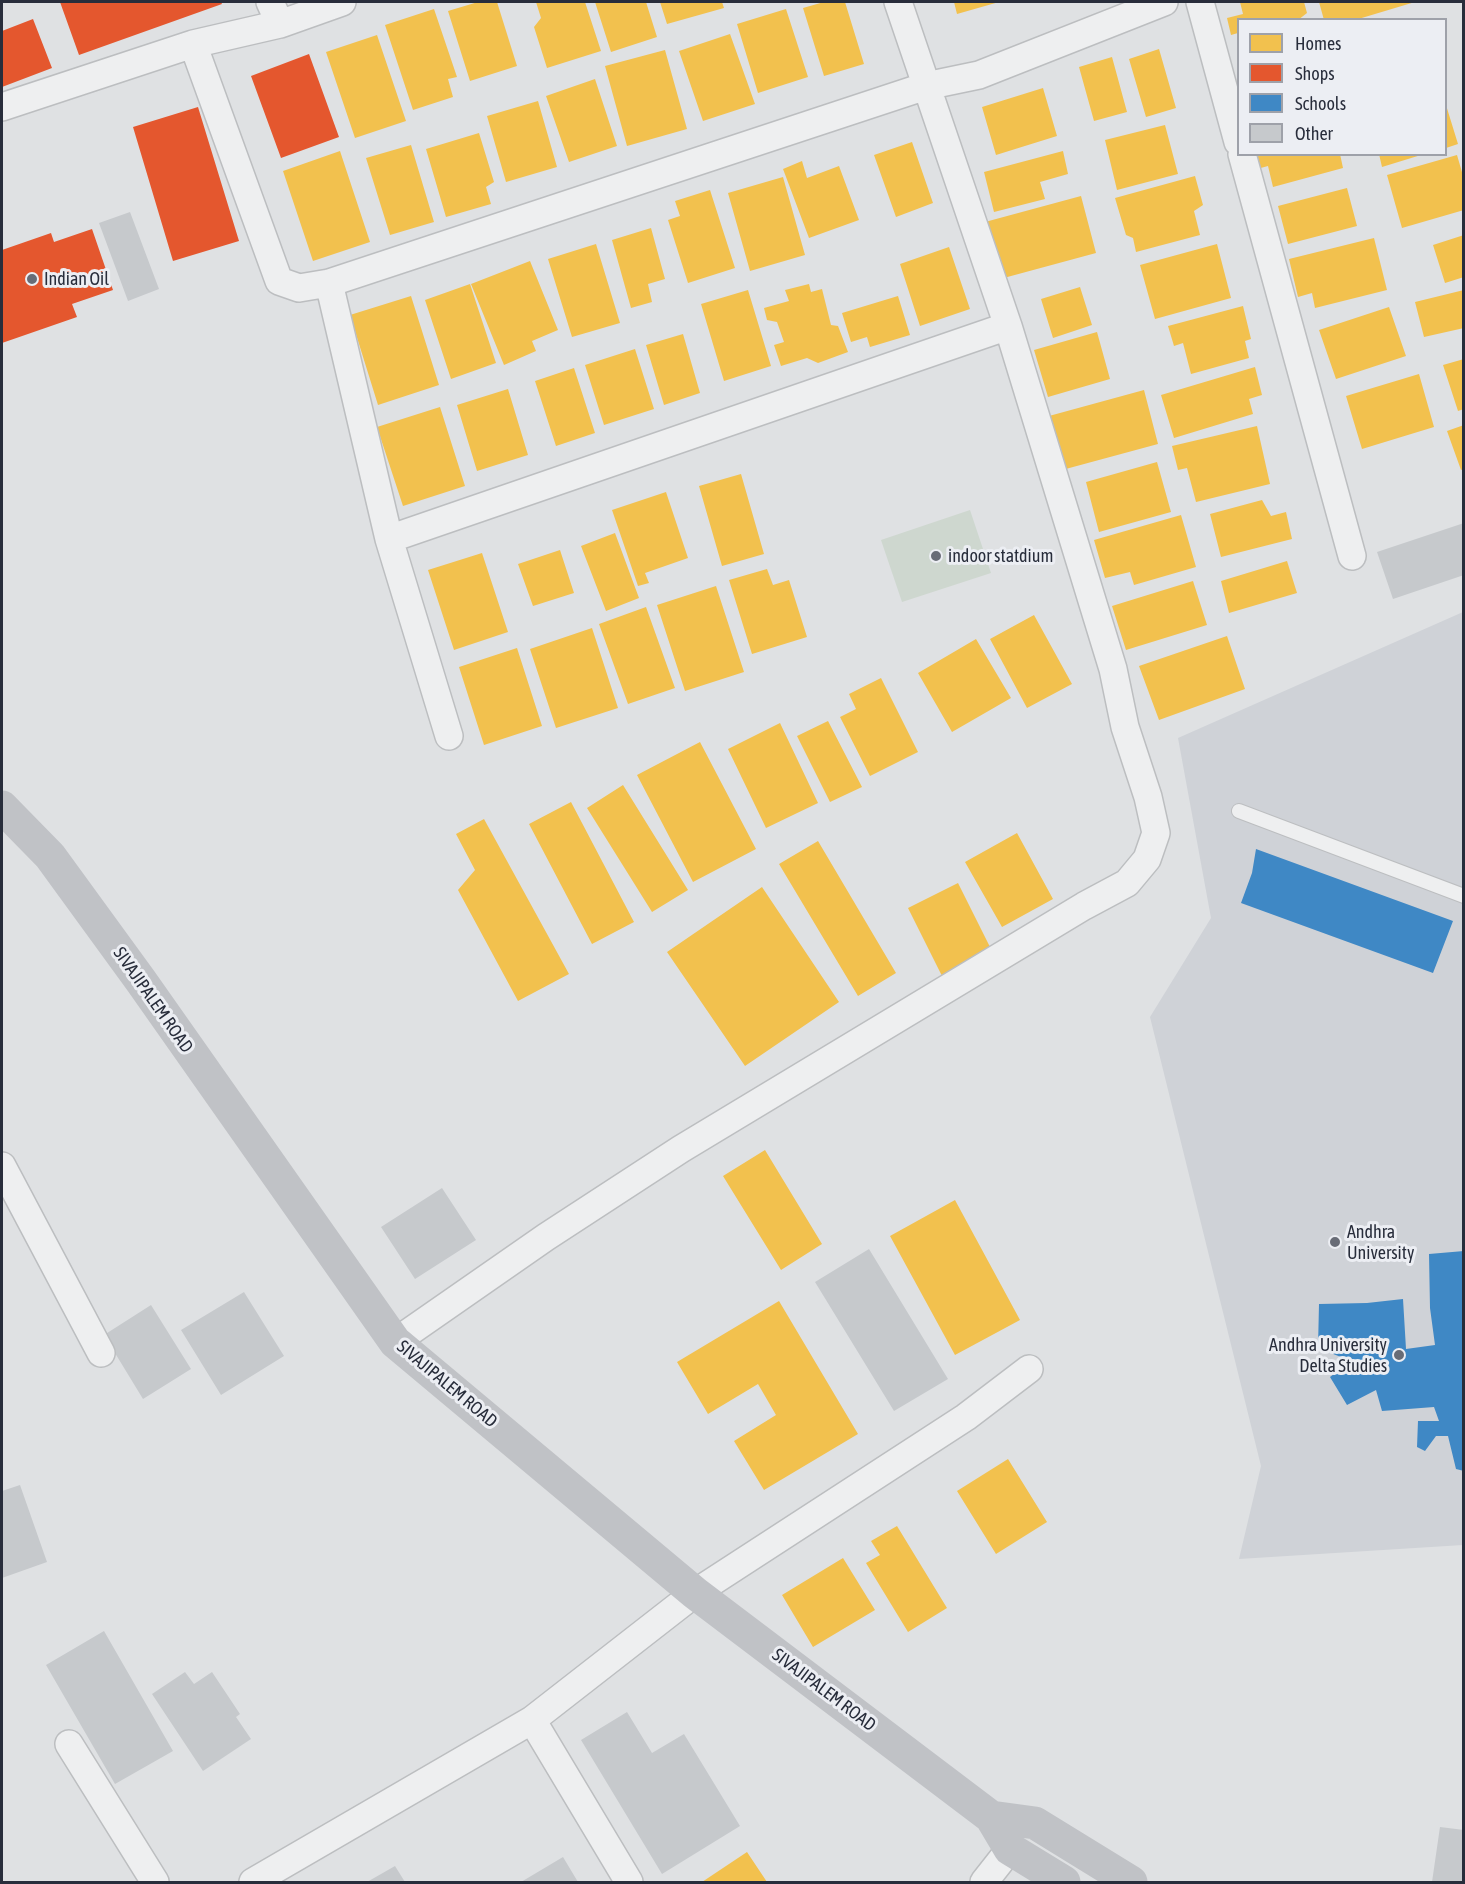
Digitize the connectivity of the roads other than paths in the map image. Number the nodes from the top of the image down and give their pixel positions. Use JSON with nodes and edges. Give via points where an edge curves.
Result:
{"nodes":[{"id":1,"x":342,"y":2,"type":"edge"},
{"id":2,"x":898,"y":2,"type":"edge"},
{"id":3,"x":1164,"y":2,"type":"edge"},
{"id":4,"x":1200,"y":2,"type":"edge"},
{"id":5,"x":275,"y":13,"type":"edge"},
{"id":6,"x":194,"y":44,"type":"junction"},
{"id":7,"x":926,"y":86,"type":"junction"},
{"id":8,"x":2,"y":107,"type":"edge"},
{"id":9,"x":1237,"y":135,"type":"edge"},
{"id":10,"x":1243,"y":156,"type":"edge"},
{"id":11,"x":329,"y":283,"type":"junction"},
{"id":12,"x":1008,"y":326,"type":"junction"},
{"id":13,"x":389,"y":539,"type":"junction"},
{"id":14,"x":1352,"y":556,"type":"dead end"},
{"id":15,"x":449,"y":736,"type":"dead end"},
{"id":16,"x":2,"y":807,"type":"edge"},
{"id":17,"x":1239,"y":811,"type":"dead end"},
{"id":18,"x":1464,"y":896,"type":"edge"},
{"id":19,"x":2,"y":1166,"type":"edge"},
{"id":20,"x":395,"y":1342,"type":"junction"},
{"id":21,"x":101,"y":1353,"type":"dead end"},
{"id":22,"x":1029,"y":1369,"type":"dead end"},
{"id":23,"x":695,"y":1593,"type":"junction"},
{"id":24,"x":532,"y":1720,"type":"junction"},
{"id":25,"x":69,"y":1744,"type":"dead end"},
{"id":26,"x":992,"y":1816,"type":"junction"},
{"id":27,"x":1010,"y":1849,"type":"junction"},
{"id":28,"x":155,"y":1882,"type":"edge"},
{"id":29,"x":253,"y":1882,"type":"edge"},
{"id":30,"x":629,"y":1882,"type":"edge"},
{"id":31,"x":984,"y":1882,"type":"edge"},
{"id":32,"x":1064,"y":1882,"type":"edge"},
{"id":33,"x":1131,"y":1882,"type":"edge"}],
"edges":[{"from":1,"to":5,"type":"street"},
{"from":2,"to":7,"type":"street"},
{"from":3,"to":7,"type":"street","via":[[979,75]]},
{"from":4,"to":9,"type":"street"},
{"from":5,"to":6,"type":"street"},
{"from":6,"to":8,"type":"street"},
{"from":6,"to":11,"type":"street","via":[[279,280],[299,288]]},
{"from":7,"to":11,"type":"street"},
{"from":7,"to":12,"type":"street"},
{"from":10,"to":14,"type":"street"},
{"from":11,"to":13,"type":"street"},
{"from":12,"to":13,"type":"street"},
{"from":12,"to":20,"type":"street","via":[[1148,797],[1156,832],[1147,859],[1126,883],[681,1149]]},
{"from":13,"to":15,"type":"street"},
{"from":16,"to":20,"type":"main road","name":"SIVAJIPALEM ROAD","via":[[50,856]]},
{"from":17,"to":18,"type":"lane"},
{"from":19,"to":21,"type":"street"},
{"from":20,"to":23,"type":"main road","name":"SIVAJIPALEM ROAD"},
{"from":22,"to":23,"type":"street","via":[[966,1416]]},
{"from":23,"to":24,"type":"street"},
{"from":23,"to":26,"type":"main road","name":"SIVAJIPALEM ROAD"},
{"from":24,"to":29,"type":"street"},
{"from":24,"to":30,"type":"street"},
{"from":25,"to":28,"type":"street"},
{"from":26,"to":27,"type":"main road","name":"SIVAJIPALEM ROAD"},
{"from":26,"to":33,"type":"main road","name":"SIVAJIPALEM ROAD","via":[[1035,1823]]},
{"from":27,"to":31,"type":"street"},
{"from":27,"to":32,"type":"main road","name":"SIVAJIPALEM ROAD"}]}
